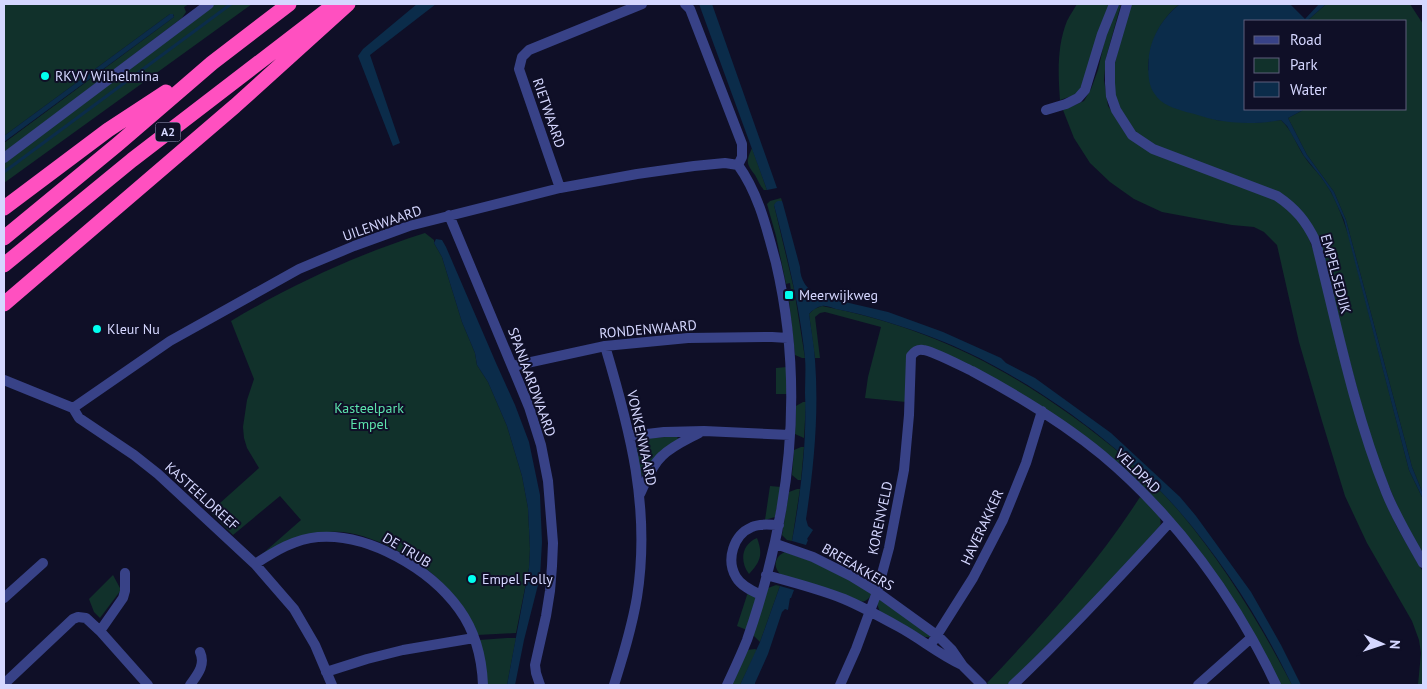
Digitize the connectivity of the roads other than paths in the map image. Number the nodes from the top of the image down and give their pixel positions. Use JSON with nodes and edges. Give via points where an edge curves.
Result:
{"nodes":[{"id":1,"x":208,"y":4,"type":"edge"},
{"id":2,"x":289,"y":4,"type":"edge"},
{"id":3,"x":335,"y":4,"type":"edge"},
{"id":4,"x":348,"y":4,"type":"edge"},
{"id":5,"x":642,"y":4,"type":"edge"},
{"id":6,"x":685,"y":4,"type":"edge"},
{"id":7,"x":1114,"y":4,"type":"edge"},
{"id":8,"x":1127,"y":4,"type":"edge"},
{"id":9,"x":212,"y":62,"type":"junction"},
{"id":10,"x":1046,"y":110,"type":"dead end"},
{"id":11,"x":4,"y":158,"type":"edge"},
{"id":12,"x":738,"y":165,"type":"junction"},
{"id":13,"x":560,"y":188,"type":"junction"},
{"id":14,"x":4,"y":208,"type":"edge"},
{"id":15,"x":449,"y":215,"type":"junction"},
{"id":16,"x":4,"y":238,"type":"edge"},
{"id":17,"x":4,"y":265,"type":"edge"},
{"id":18,"x":4,"y":304,"type":"edge"},
{"id":19,"x":788,"y":338,"type":"junction"},
{"id":20,"x":605,"y":346,"type":"junction"},
{"id":21,"x":916,"y":351,"type":"joint"},
{"id":22,"x":513,"y":366,"type":"junction"},
{"id":23,"x":4,"y":380,"type":"edge"},
{"id":24,"x":73,"y":408,"type":"junction"},
{"id":25,"x":1042,"y":412,"type":"junction"},
{"id":26,"x":704,"y":431,"type":"junction"},
{"id":27,"x":790,"y":435,"type":"junction"},
{"id":28,"x":630,"y":436,"type":"junction"},
{"id":29,"x":640,"y":495,"type":"junction"},
{"id":30,"x":1170,"y":522,"type":"junction"},
{"id":31,"x":779,"y":525,"type":"junction"},
{"id":32,"x":776,"y":544,"type":"junction"},
{"id":33,"x":43,"y":563,"type":"dead end"},
{"id":34,"x":1423,"y":563,"type":"edge"},
{"id":35,"x":255,"y":564,"type":"junction"},
{"id":36,"x":125,"y":573,"type":"dead end"},
{"id":37,"x":766,"y":575,"type":"junction"},
{"id":38,"x":877,"y":592,"type":"junction"},
{"id":39,"x":761,"y":595,"type":"junction"},
{"id":40,"x":4,"y":598,"type":"edge"},
{"id":41,"x":870,"y":612,"type":"junction"},
{"id":42,"x":100,"y":631,"type":"junction"},
{"id":43,"x":938,"y":636,"type":"junction"},
{"id":44,"x":474,"y":638,"type":"junction"},
{"id":45,"x":1251,"y":638,"type":"junction"},
{"id":46,"x":930,"y":646,"type":"junction"},
{"id":47,"x":200,"y":652,"type":"dead end"},
{"id":48,"x":963,"y":666,"type":"junction"},
{"id":49,"x":326,"y":672,"type":"junction"},
{"id":50,"x":6,"y":684,"type":"edge"},
{"id":51,"x":148,"y":685,"type":"edge"},
{"id":52,"x":190,"y":685,"type":"edge"},
{"id":53,"x":332,"y":685,"type":"edge"},
{"id":54,"x":483,"y":685,"type":"edge"},
{"id":55,"x":540,"y":685,"type":"edge"},
{"id":56,"x":614,"y":685,"type":"edge"},
{"id":57,"x":728,"y":685,"type":"edge"},
{"id":58,"x":840,"y":685,"type":"edge"},
{"id":59,"x":982,"y":685,"type":"edge"},
{"id":60,"x":1013,"y":685,"type":"edge"},
{"id":61,"x":1198,"y":685,"type":"edge"},
{"id":62,"x":1276,"y":685,"type":"edge"}],
"edges":[{"from":1,"to":11,"type":"street"},
{"from":2,"to":9,"type":"highway","number":"A2"},
{"from":3,"to":17,"type":"highway","number":"A2","via":[[132,160]]},
{"from":4,"to":18,"type":"highway","number":"A2","via":[[235,106]]},
{"from":5,"to":13,"type":"street","name":"RIETWAARD","via":[[529,50],[522,57],[520,69]]},
{"from":6,"to":12,"type":"street","via":[[690,9],[742,144]]},
{"from":7,"to":10,"type":"street","via":[[1085,90],[1078,98]]},
{"from":8,"to":34,"type":"street","name":"EMPELSEDIJK","via":[[1110,62],[1110,90],[1116,110],[1132,135],[1153,149],[1277,196],[1290,204],[1304,220],[1316,242],[1364,431],[1386,493]]},
{"from":9,"to":14,"type":"highway","number":"A2","via":[[108,130]]},
{"from":9,"to":16,"type":"highway","number":"A2"},
{"from":12,"to":13,"type":"street","name":"UILENWAARD","via":[[694,166]]},
{"from":12,"to":19,"type":"street","via":[[747,176],[767,226],[783,295]]},
{"from":13,"to":15,"type":"street","name":"UILENWAARD"},
{"from":15,"to":22,"type":"street","name":"SPANJAARDWAARD"},
{"from":15,"to":24,"type":"street","name":"UILENWAARD","via":[[409,226],[299,269],[170,342]]},
{"from":19,"to":20,"type":"street","name":"RONDENWAARD","via":[[688,338]]},
{"from":19,"to":27,"type":"street"},
{"from":20,"to":22,"type":"street","name":"RONDENWAARD"},
{"from":20,"to":28,"type":"street","name":"VONKENWAARD"},
{"from":21,"to":25,"type":"street","name":"VELDPAD","via":[[924,350],[963,367]]},
{"from":21,"to":38,"type":"street","name":"KORENVELD","via":[[911,356],[904,470]]},
{"from":22,"to":55,"type":"street","name":"SPANJAARDWAARD","via":[[541,445],[551,512],[550,591],[535,665]]},
{"from":23,"to":24,"type":"street","name":"KASTEELDREEF"},
{"from":24,"to":35,"type":"street","name":"KASTEELDREEF","via":[[79,418],[158,474]]},
{"from":25,"to":30,"type":"street","name":"VELDPAD","via":[[1101,455]]},
{"from":25,"to":43,"type":"street","name":"HAVERAKKER","via":[[1003,520],[974,578]]},
{"from":26,"to":27,"type":"street"},
{"from":26,"to":28,"type":"street"},
{"from":26,"to":29,"type":"street","via":[[678,443],[660,457]]},
{"from":27,"to":31,"type":"street"},
{"from":28,"to":29,"type":"street","name":"VONKENWAARD"},
{"from":29,"to":56,"type":"street","name":"VONKENWAARD","via":[[642,533],[637,596]]},
{"from":30,"to":45,"type":"street","name":"VELDPAD","via":[[1222,591]]},
{"from":30,"to":60,"type":"street"},
{"from":31,"to":32,"type":"street"},
{"from":31,"to":39,"type":"street","via":[[753,526],[738,538],[731,554],[736,578]]},
{"from":32,"to":37,"type":"street"},
{"from":32,"to":38,"type":"street","name":"BREEAKKERS","via":[[813,557]]},
{"from":33,"to":40,"type":"street"},
{"from":35,"to":44,"type":"street","name":"DE TRUB","via":[[298,541],[317,537],[350,538],[369,544],[417,569],[439,587],[459,610]]},
{"from":35,"to":49,"type":"street","name":"KASTEELDREEF","via":[[294,609]]},
{"from":36,"to":42,"type":"street","via":[[124,598]]},
{"from":37,"to":39,"type":"street"},
{"from":37,"to":41,"type":"street","name":"BREEAKKERS","via":[[844,599]]},
{"from":38,"to":41,"type":"street","name":"KORENVELD"},
{"from":38,"to":43,"type":"street","name":"BREEAKKERS"},
{"from":39,"to":57,"type":"street"},
{"from":41,"to":46,"type":"street","name":"BREEAKKERS"},
{"from":41,"to":58,"type":"street","name":"KORENVELD"},
{"from":42,"to":50,"type":"street","via":[[86,618],[73,619]]},
{"from":42,"to":51,"type":"street"},
{"from":43,"to":46,"type":"street","name":"HAVERAKKER"},
{"from":43,"to":48,"type":"street","name":"BREEAKKERS"},
{"from":44,"to":49,"type":"street","via":[[403,650]]},
{"from":44,"to":54,"type":"street","name":"DE TRUB","via":[[480,655]]},
{"from":45,"to":61,"type":"street"},
{"from":45,"to":62,"type":"street","name":"VELDPAD"},
{"from":46,"to":48,"type":"street","name":"BREEAKKERS"},
{"from":47,"to":52,"type":"street","via":[[200,670]]},
{"from":48,"to":59,"type":"street","name":"BREEAKKERS"},
{"from":49,"to":53,"type":"street","name":"KASTEELDREEF"}]}
